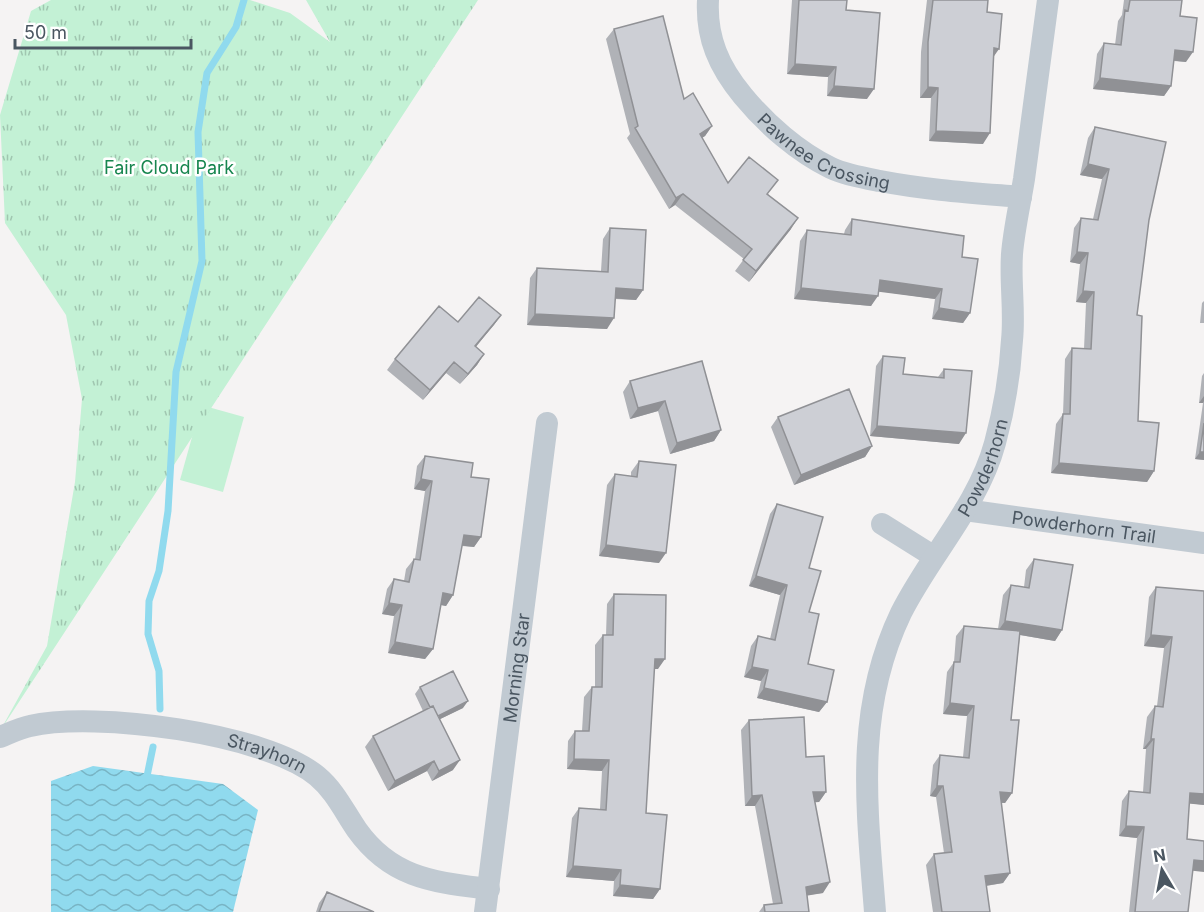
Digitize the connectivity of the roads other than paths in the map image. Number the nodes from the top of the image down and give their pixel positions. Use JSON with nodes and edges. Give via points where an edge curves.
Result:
{"nodes":[{"id":1,"x":708,"y":0,"type":"edge"},
{"id":2,"x":1048,"y":0,"type":"edge"},
{"id":3,"x":1021,"y":197,"type":"junction"},
{"id":4,"x":547,"y":423,"type":"dead end"},
{"id":5,"x":965,"y":510,"type":"junction"},
{"id":6,"x":882,"y":524,"type":"dead end"},
{"id":7,"x":1204,"y":543,"type":"edge"},
{"id":8,"x":933,"y":556,"type":"junction"},
{"id":9,"x":0,"y":737,"type":"edge"},
{"id":10,"x":489,"y":889,"type":"junction"},
{"id":11,"x":485,"y":912,"type":"edge"},
{"id":12,"x":875,"y":912,"type":"edge"}],
"edges":[{"from":1,"to":3,"type":"street","name":"Pawnee Crossing","via":[[710,40],[730,80],[768,122],[832,169],[913,187]]},
{"from":2,"to":3,"type":"street","name":"Powderhorn"},
{"from":3,"to":5,"type":"street","name":"Powderhorn","via":[[1012,254],[1012,339],[1004,406],[984,475]]},
{"from":4,"to":10,"type":"street","name":"Morning Star"},
{"from":5,"to":7,"type":"street","name":"Powderhorn Trail"},
{"from":5,"to":8,"type":"street","name":"Powderhorn"},
{"from":6,"to":8,"type":"street"},
{"from":8,"to":12,"type":"street","name":"Powderhorn","via":[[889,641],[870,717],[866,791]]},
{"from":9,"to":10,"type":"street","name":"Strayhorn","via":[[28,726],[79,721],[194,732],[245,742],[281,754],[316,775],[332,790],[371,848],[402,871],[429,881]]},
{"from":10,"to":11,"type":"street","name":"Morning Star"}]}
